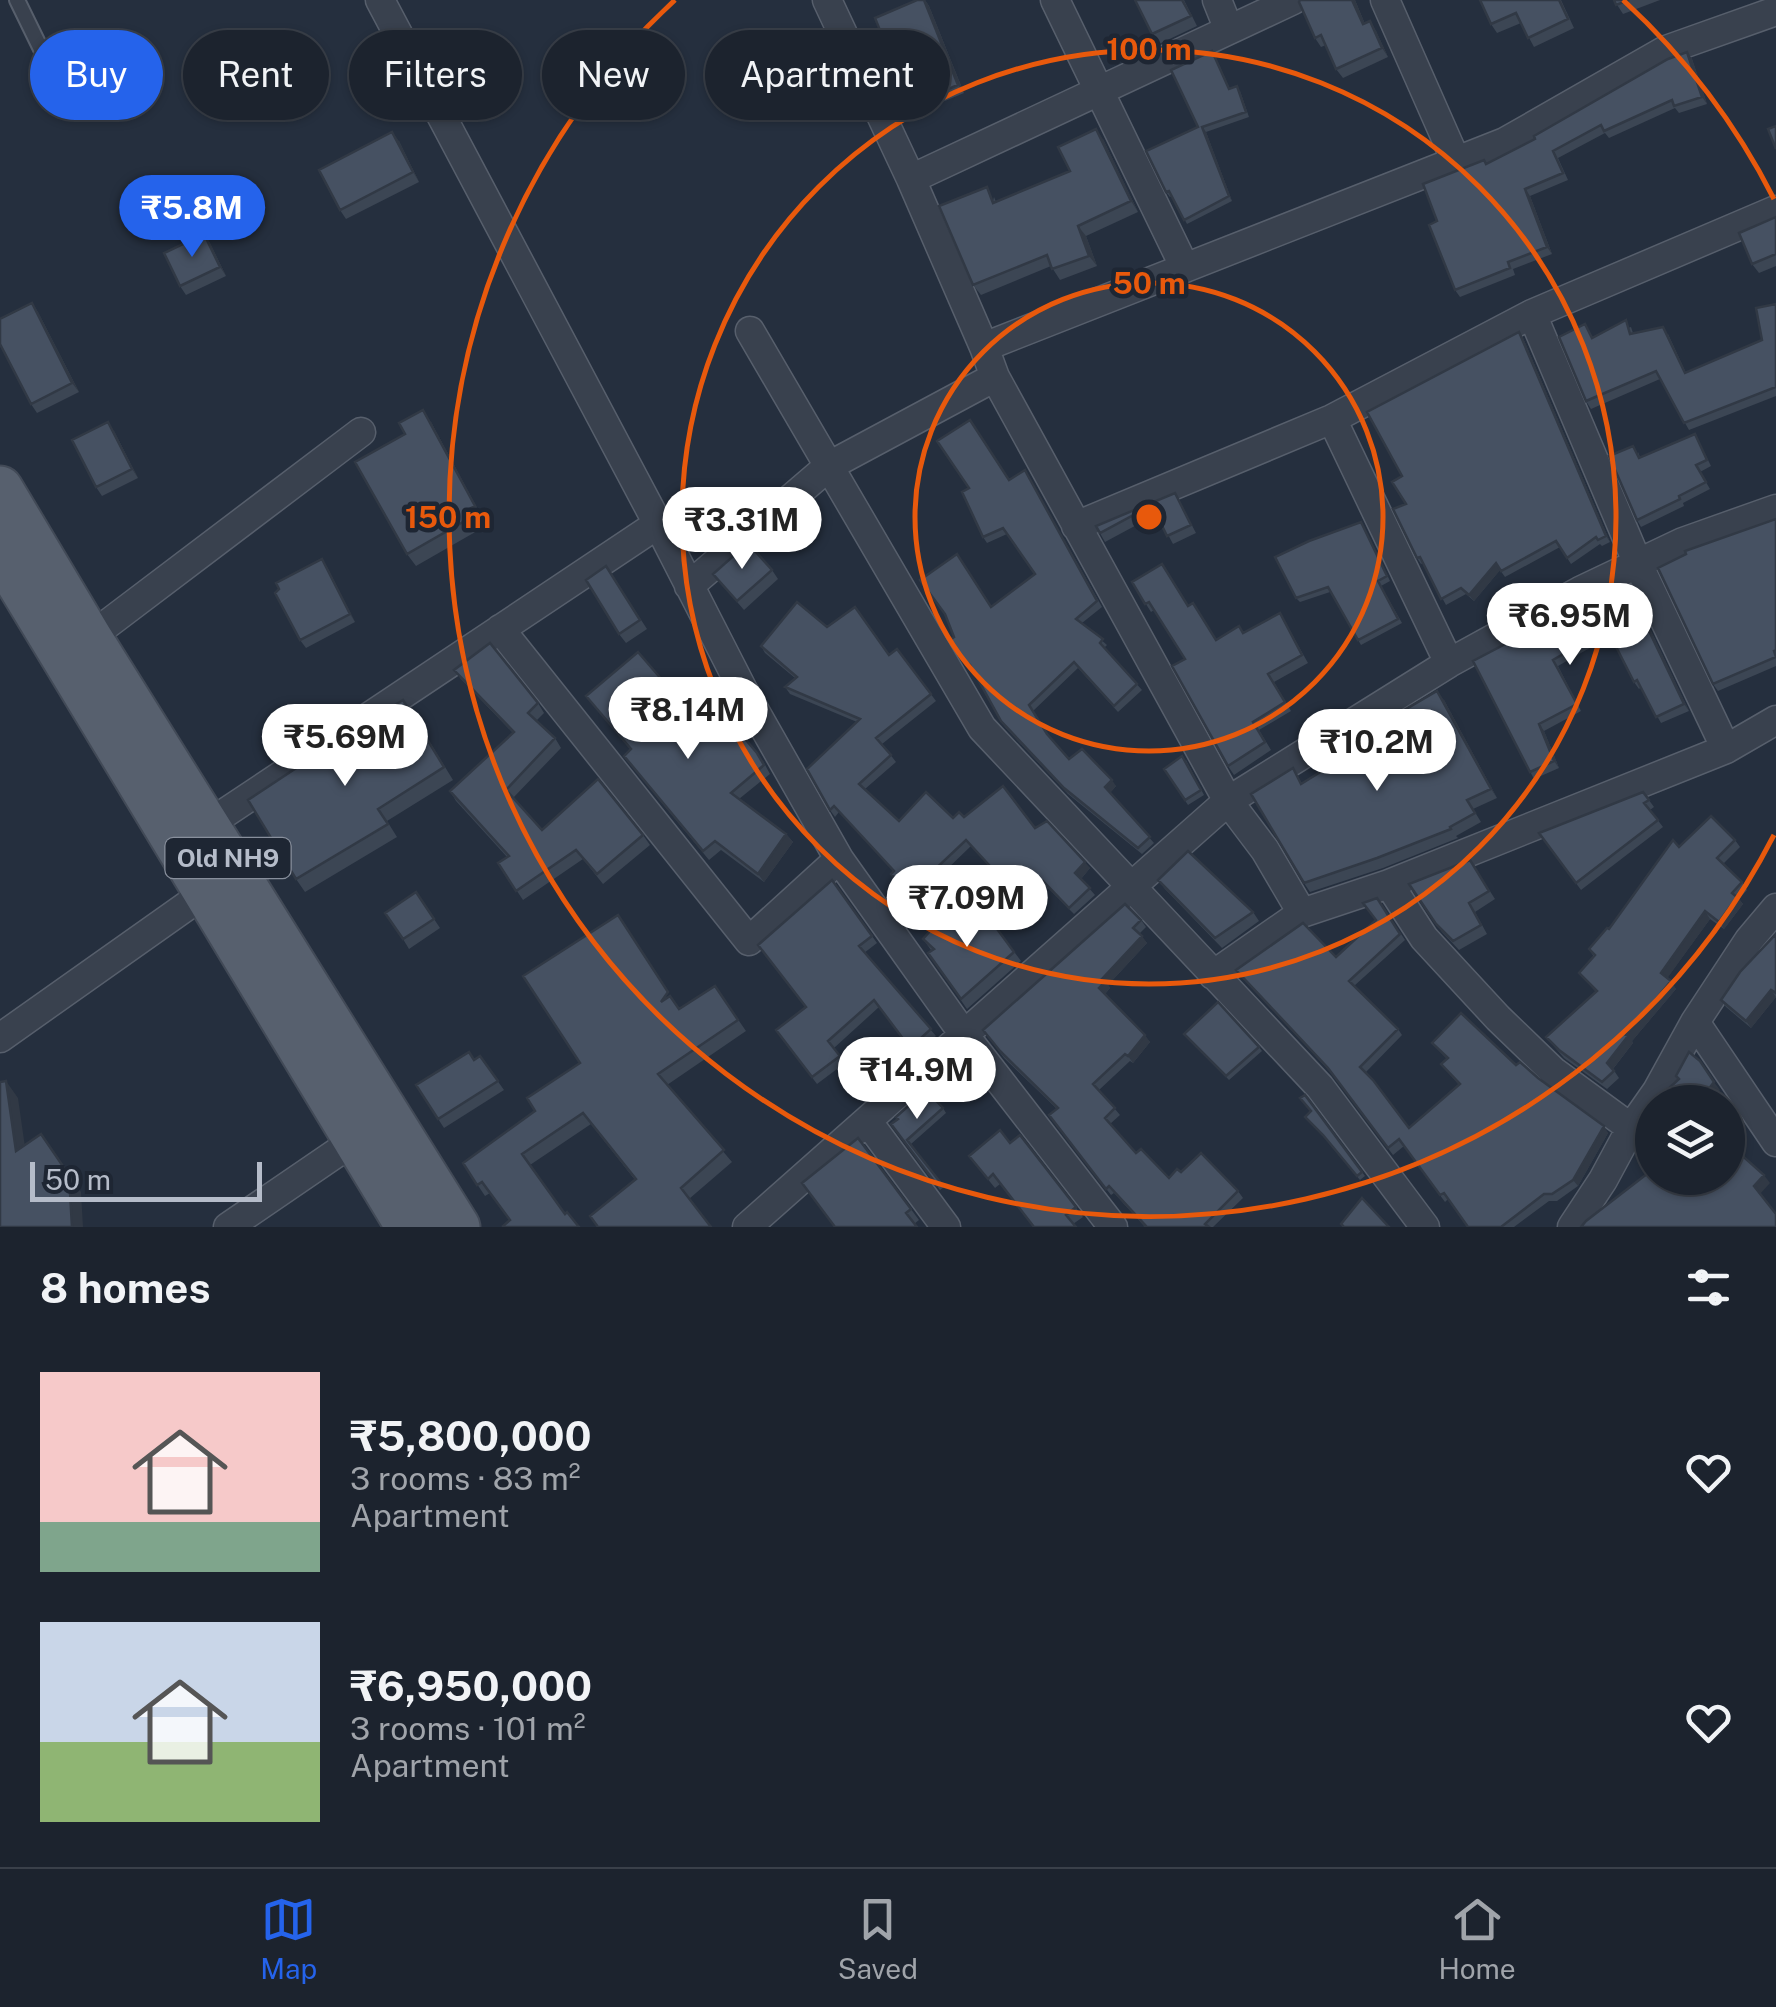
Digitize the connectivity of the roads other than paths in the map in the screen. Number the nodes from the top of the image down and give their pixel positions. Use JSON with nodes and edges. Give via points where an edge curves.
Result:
{"nodes":[{"id":1,"x":17,"y":0,"type":"edge"},
{"id":2,"x":380,"y":0,"type":"edge"},
{"id":3,"x":827,"y":0,"type":"edge"},
{"id":4,"x":1055,"y":0,"type":"edge"},
{"id":5,"x":1217,"y":0,"type":"edge"},
{"id":6,"x":1293,"y":0,"type":"edge"},
{"id":7,"x":1385,"y":0,"type":"edge"},
{"id":8,"x":1776,"y":11,"type":"edge"},
{"id":9,"x":32,"y":30,"type":"edge"},
{"id":10,"x":1229,"y":30,"type":"junction"},
{"id":11,"x":1099,"y":90,"type":"junction"},
{"id":12,"x":1456,"y":161,"type":"junction"},
{"id":13,"x":912,"y":179,"type":"junction"},
{"id":14,"x":1776,"y":210,"type":"edge"},
{"id":15,"x":1185,"y":268,"type":"junction"},
{"id":16,"x":1532,"y":314,"type":"junction"},
{"id":17,"x":750,"y":332,"type":"dead end"},
{"id":18,"x":984,"y":347,"type":"junction"},
{"id":19,"x":994,"y":377,"type":"junction"},
{"id":20,"x":1332,"y":418,"type":"junction"},
{"id":21,"x":361,"y":432,"type":"dead end"},
{"id":22,"x":829,"y":466,"type":"junction"},
{"id":23,"x":0,"y":489,"type":"edge"},
{"id":24,"x":1776,"y":509,"type":"edge"},
{"id":25,"x":658,"y":524,"type":"junction"},
{"id":26,"x":1076,"y":526,"type":"junction"},
{"id":27,"x":0,"y":551,"type":"edge"},
{"id":28,"x":1638,"y":564,"type":"junction"},
{"id":29,"x":689,"y":586,"type":"junction"},
{"id":30,"x":500,"y":629,"type":"junction"},
{"id":31,"x":89,"y":638,"type":"junction"},
{"id":32,"x":1449,"y":663,"type":"junction"},
{"id":33,"x":1776,"y":720,"type":"edge"},
{"id":34,"x":1726,"y":749,"type":"junction"},
{"id":35,"x":1228,"y":802,"type":"junction"},
{"id":36,"x":207,"y":825,"type":"junction"},
{"id":37,"x":838,"y":859,"type":"junction"},
{"id":38,"x":1389,"y":884,"type":"junction"},
{"id":39,"x":1131,"y":888,"type":"junction"},
{"id":40,"x":206,"y":893,"type":"junction"},
{"id":41,"x":1776,"y":908,"type":"edge"},
{"id":42,"x":1302,"y":913,"type":"junction"},
{"id":43,"x":1213,"y":975,"type":"junction"},
{"id":44,"x":1695,"y":1022,"type":"junction"},
{"id":45,"x":965,"y":1036,"type":"junction"},
{"id":46,"x":0,"y":1038,"type":"edge"},
{"id":47,"x":868,"y":1122,"type":"junction"},
{"id":48,"x":1631,"y":1128,"type":"junction"},
{"id":49,"x":372,"y":1129,"type":"junction"},
{"id":50,"x":1776,"y":1142,"type":"edge"},
{"id":51,"x":228,"y":1227,"type":"edge"},
{"id":52,"x":408,"y":1227,"type":"edge"},
{"id":53,"x":457,"y":1227,"type":"edge"},
{"id":54,"x":748,"y":1227,"type":"edge"},
{"id":55,"x":946,"y":1227,"type":"edge"},
{"id":56,"x":1113,"y":1227,"type":"edge"},
{"id":57,"x":1425,"y":1227,"type":"edge"},
{"id":58,"x":1572,"y":1227,"type":"edge"}],
"edges":[{"from":1,"to":9,"type":"lane"},
{"from":2,"to":25,"type":"street"},
{"from":3,"to":13,"type":"street"},
{"from":4,"to":11,"type":"street"},
{"from":5,"to":10,"type":"street"},
{"from":6,"to":10,"type":"street"},
{"from":7,"to":12,"type":"street"},
{"from":8,"to":12,"type":"street","via":[[1666,50],[1505,142]]},
{"from":10,"to":11,"type":"street"},
{"from":11,"to":13,"type":"street"},
{"from":11,"to":15,"type":"street"},
{"from":12,"to":15,"type":"street"},
{"from":13,"to":18,"type":"street"},
{"from":14,"to":16,"type":"street"},
{"from":15,"to":18,"type":"street"},
{"from":16,"to":20,"type":"street"},
{"from":16,"to":28,"type":"street"},
{"from":17,"to":22,"type":"street"},
{"from":18,"to":19,"type":"street"},
{"from":19,"to":22,"type":"street"},
{"from":19,"to":26,"type":"street"},
{"from":20,"to":26,"type":"street"},
{"from":20,"to":32,"type":"street"},
{"from":21,"to":31,"type":"street"},
{"from":22,"to":29,"type":"street"},
{"from":22,"to":39,"type":"street","via":[[982,728]]},
{"from":23,"to":31,"type":"main road","number":"Old NH9"},
{"from":24,"to":28,"type":"street"},
{"from":25,"to":29,"type":"street"},
{"from":25,"to":30,"type":"street"},
{"from":26,"to":35,"type":"street"},
{"from":27,"to":40,"type":"main road","number":"Old NH9"},
{"from":28,"to":32,"type":"street"},
{"from":28,"to":34,"type":"street"},
{"from":29,"to":37,"type":"street"},
{"from":30,"to":36,"type":"street"},
{"from":30,"to":37,"type":"street","via":[[749,941]]},
{"from":31,"to":36,"type":"main road","number":"Old NH9"},
{"from":32,"to":35,"type":"street"},
{"from":33,"to":34,"type":"street"},
{"from":34,"to":38,"type":"street"},
{"from":35,"to":39,"type":"street"},
{"from":35,"to":42,"type":"street"},
{"from":36,"to":49,"type":"main road","number":"Old NH9"},
{"from":37,"to":45,"type":"street"},
{"from":38,"to":42,"type":"street"},
{"from":38,"to":48,"type":"street","via":[[1424,938],[1498,1018],[1553,1071]]},
{"from":39,"to":43,"type":"street"},
{"from":39,"to":45,"type":"street"},
{"from":40,"to":46,"type":"street"},
{"from":40,"to":49,"type":"main road","number":"Old NH9"},
{"from":41,"to":44,"type":"street"},
{"from":42,"to":43,"type":"street"},
{"from":43,"to":57,"type":"street","via":[[1320,1087]]},
{"from":44,"to":48,"type":"street"},
{"from":44,"to":50,"type":"street"},
{"from":45,"to":47,"type":"street"},
{"from":45,"to":56,"type":"street"},
{"from":47,"to":54,"type":"street"},
{"from":47,"to":55,"type":"street"},
{"from":48,"to":58,"type":"street"},
{"from":49,"to":51,"type":"street"},
{"from":49,"to":52,"type":"main road","number":"Old NH9"},
{"from":49,"to":53,"type":"main road","number":"Old NH9"}]}
